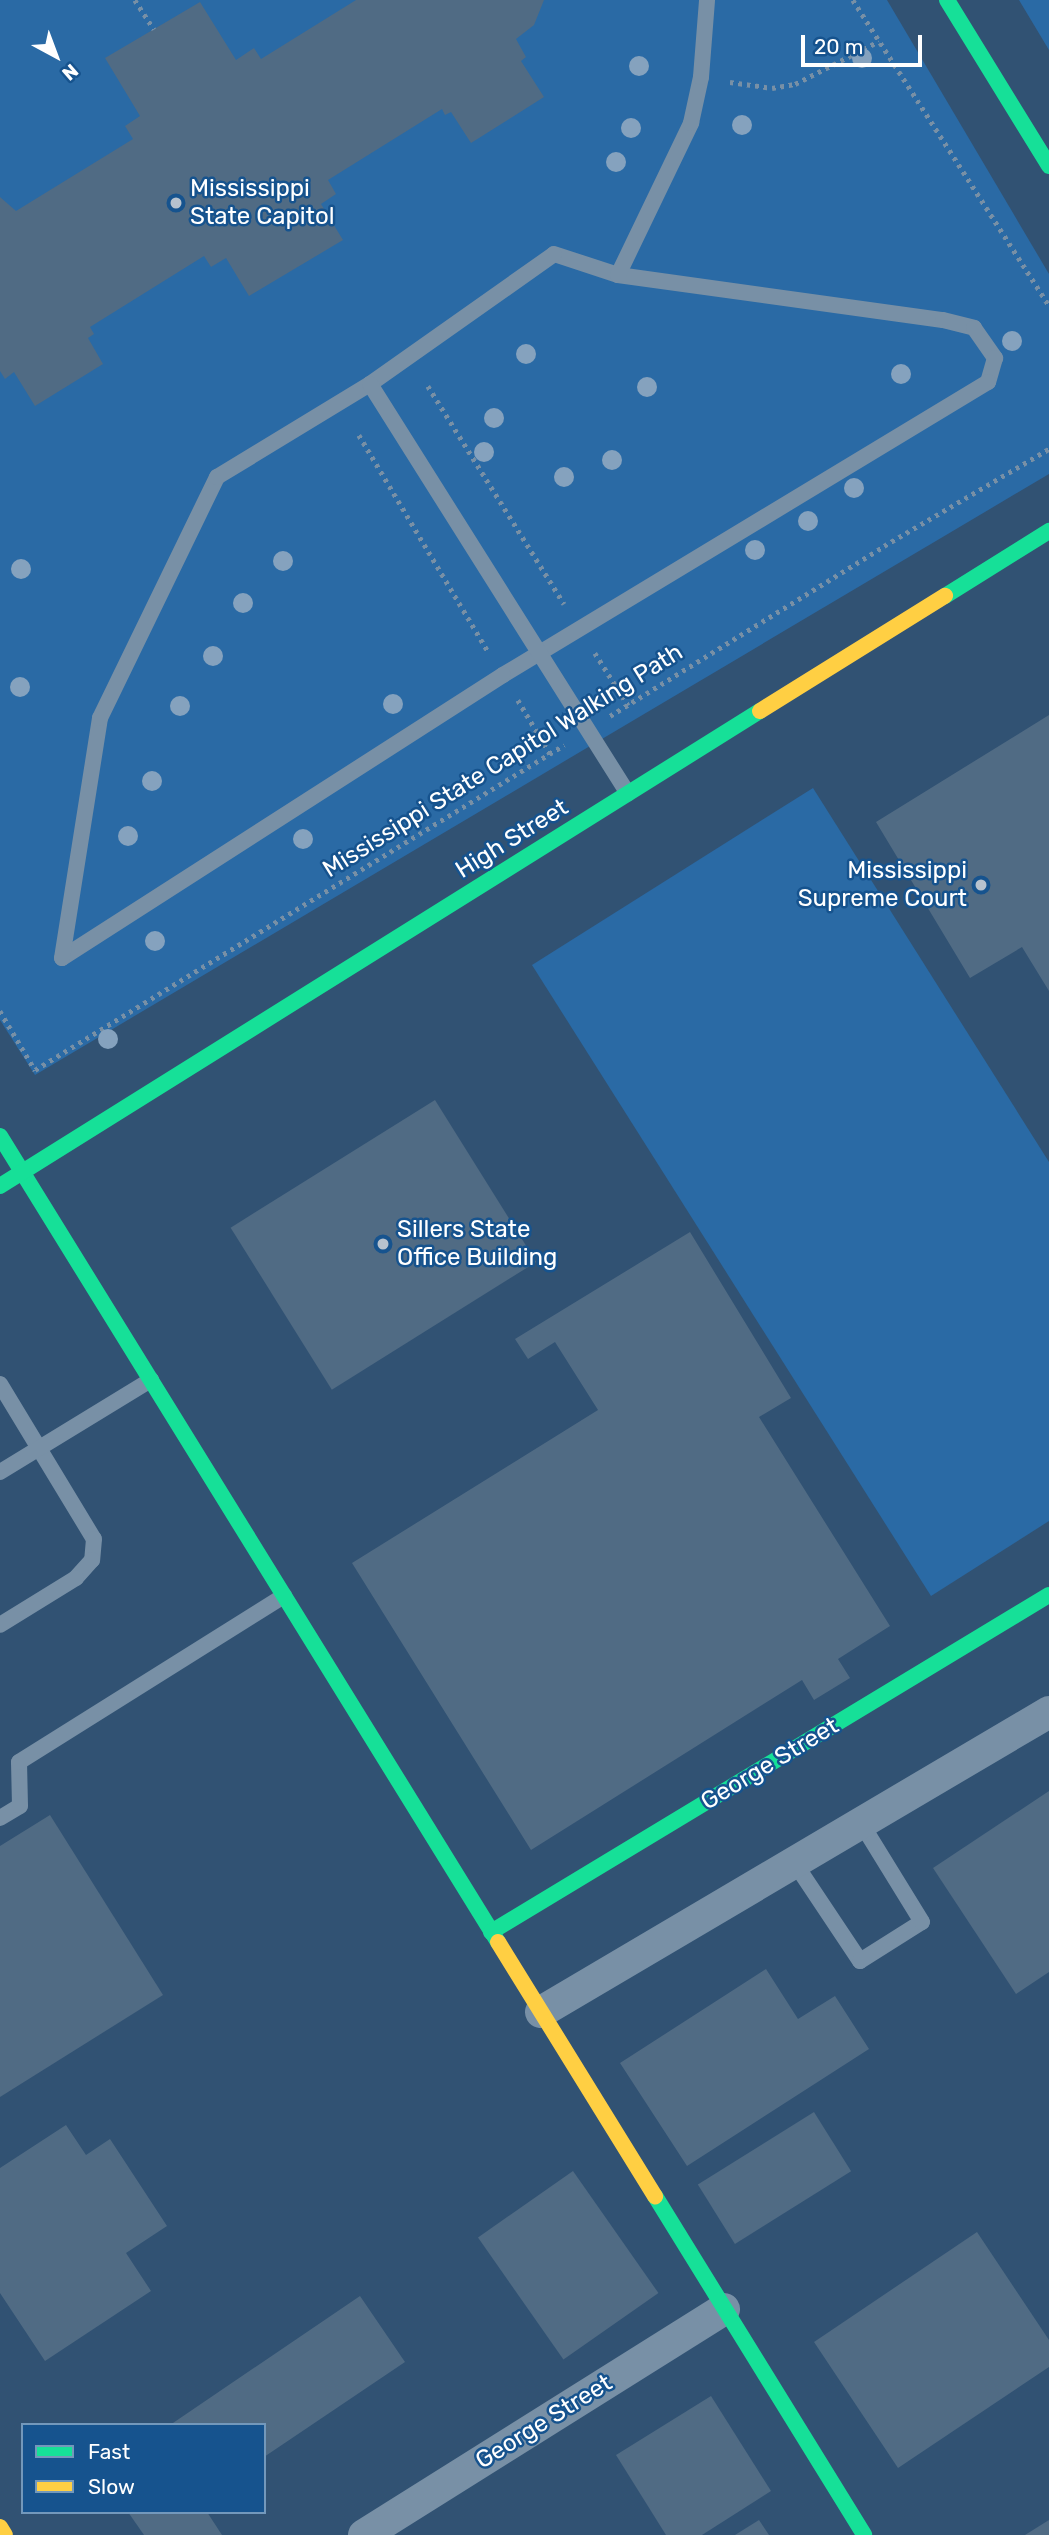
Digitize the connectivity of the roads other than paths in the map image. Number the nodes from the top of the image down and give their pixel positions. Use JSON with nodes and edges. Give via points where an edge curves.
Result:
{"nodes":[{"id":1,"x":707,"y":0,"type":"edge"},
{"id":2,"x":947,"y":0,"type":"edge"},
{"id":3,"x":1049,"y":166,"type":"edge"},
{"id":4,"x":618,"y":275,"type":"junction"},
{"id":5,"x":370,"y":383,"type":"junction"},
{"id":6,"x":1049,"y":531,"type":"edge"},
{"id":7,"x":538,"y":654,"type":"junction"},
{"id":8,"x":628,"y":794,"type":"junction"},
{"id":9,"x":0,"y":1136,"type":"edge"},
{"id":10,"x":22,"y":1172,"type":"junction"},
{"id":11,"x":0,"y":1186,"type":"edge"},
{"id":12,"x":151,"y":1380,"type":"junction"},
{"id":13,"x":0,"y":1384,"type":"edge"},
{"id":14,"x":39,"y":1447,"type":"junction"},
{"id":15,"x":0,"y":1472,"type":"edge"},
{"id":16,"x":1049,"y":1595,"type":"edge"},
{"id":17,"x":284,"y":1596,"type":"junction"},
{"id":18,"x":0,"y":1625,"type":"edge"},
{"id":19,"x":1049,"y":1712,"type":"edge"},
{"id":20,"x":0,"y":1818,"type":"edge"},
{"id":21,"x":861,"y":1823,"type":"junction"},
{"id":22,"x":794,"y":1862,"type":"junction"},
{"id":23,"x":491,"y":1932,"type":"junction"},
{"id":24,"x":541,"y":2012,"type":"junction"},
{"id":25,"x":724,"y":2309,"type":"junction"},
{"id":26,"x":0,"y":2528,"type":"edge"},
{"id":27,"x":5,"y":2535,"type":"edge"},
{"id":28,"x":364,"y":2535,"type":"edge"},
{"id":29,"x":864,"y":2535,"type":"edge"}],
"edges":[{"from":1,"to":4,"type":"lane","via":[[701,77],[691,123]]},
{"from":2,"to":3,"type":"street"},
{"from":4,"to":5,"type":"lane","via":[[554,254]]},
{"from":4,"to":7,"type":"lane","via":[[943,320],[974,328],[995,358],[988,382]]},
{"from":5,"to":7,"type":"lane"},
{"from":5,"to":7,"type":"lane","via":[[216,477],[100,718],[62,958]]},
{"from":6,"to":8,"type":"street","name":"High Street"},
{"from":7,"to":8,"type":"lane"},
{"from":8,"to":10,"type":"street","name":"High Street"},
{"from":9,"to":10,"type":"street"},
{"from":10,"to":11,"type":"street","name":"High Street"},
{"from":10,"to":12,"type":"street"},
{"from":12,"to":14,"type":"lane"},
{"from":12,"to":17,"type":"street"},
{"from":13,"to":14,"type":"lane"},
{"from":14,"to":15,"type":"lane"},
{"from":14,"to":18,"type":"lane","via":[[94,1539],[92,1560],[76,1578]]},
{"from":16,"to":23,"type":"street","name":"George Street"},
{"from":17,"to":20,"type":"lane","via":[[19,1762],[20,1806]]},
{"from":17,"to":23,"type":"street"},
{"from":19,"to":21,"type":"street"},
{"from":21,"to":22,"type":"street"},
{"from":21,"to":22,"type":"lane","via":[[922,1922],[860,1961]]},
{"from":22,"to":24,"type":"street"},
{"from":23,"to":24,"type":"street"},
{"from":24,"to":25,"type":"street"},
{"from":25,"to":28,"type":"street","name":"George Street"},
{"from":25,"to":29,"type":"street"},
{"from":26,"to":27,"type":"street"}]}
